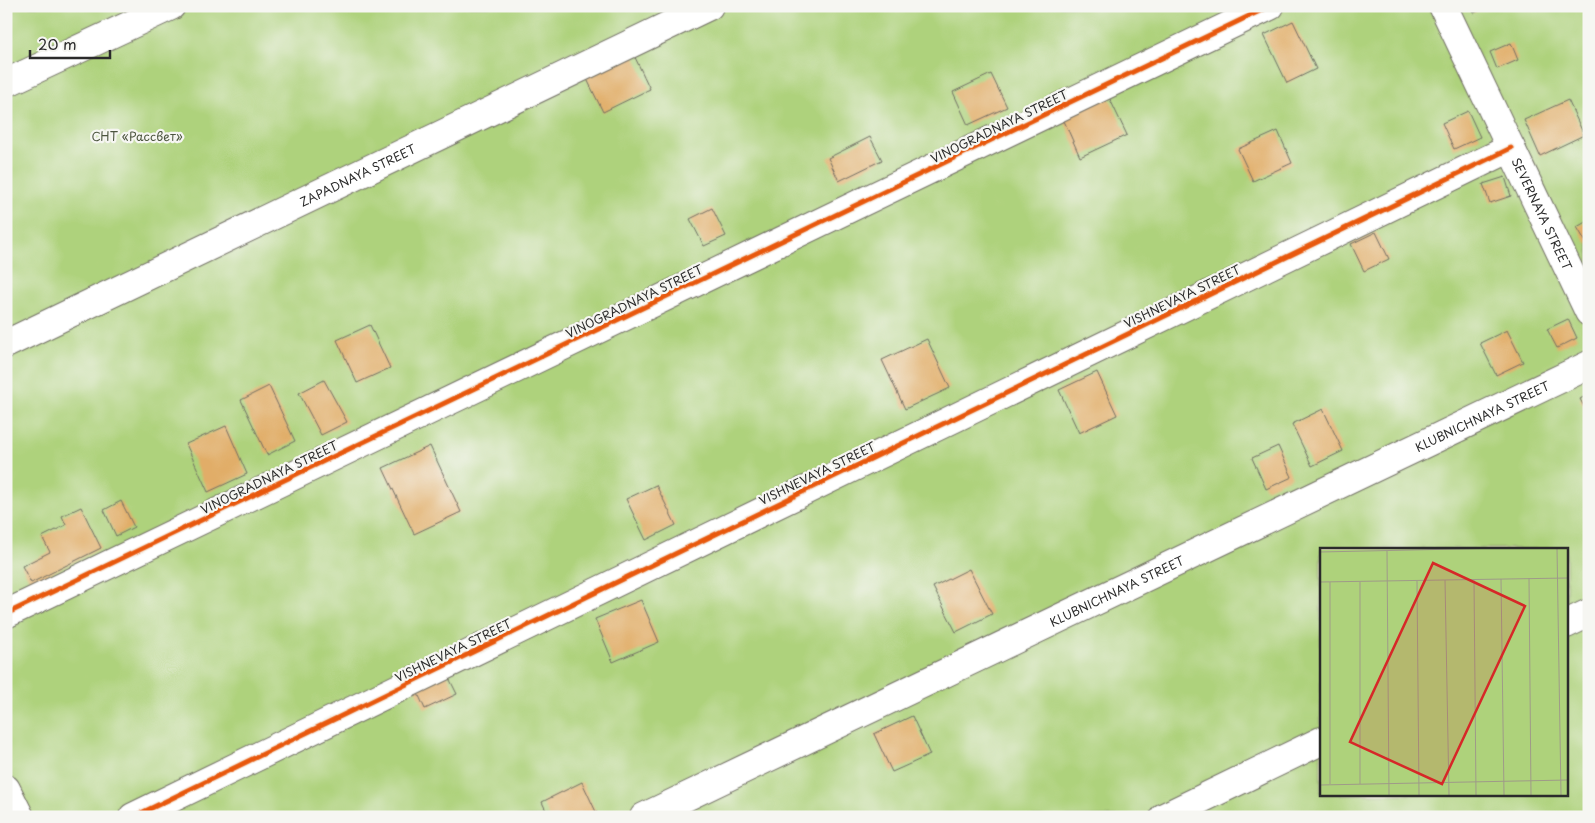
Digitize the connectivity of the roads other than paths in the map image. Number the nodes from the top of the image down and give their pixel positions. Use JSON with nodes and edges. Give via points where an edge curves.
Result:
{"nodes":[{"id":1,"x":171,"y":6,"type":"edge"},
{"id":2,"x":709,"y":6,"type":"edge"},
{"id":3,"x":1270,"y":6,"type":"edge"},
{"id":4,"x":1443,"y":6,"type":"edge"},
{"id":5,"x":6,"y":83,"type":"edge"},
{"id":6,"x":1511,"y":148,"type":"junction"},
{"id":7,"x":1589,"y":312,"type":"edge"},
{"id":8,"x":6,"y":344,"type":"edge"},
{"id":9,"x":1589,"y":365,"type":"edge"},
{"id":10,"x":1589,"y":613,"type":"edge"},
{"id":11,"x":6,"y":614,"type":"edge"},
{"id":12,"x":1568,"y":623,"type":"edge"},
{"id":13,"x":1320,"y":741,"type":"edge"},
{"id":14,"x":6,"y":789,"type":"edge"},
{"id":15,"x":20,"y":817,"type":"edge"},
{"id":16,"x":133,"y":817,"type":"edge"},
{"id":17,"x":644,"y":817,"type":"edge"},
{"id":18,"x":1164,"y":817,"type":"edge"}],
"edges":[{"from":1,"to":5,"type":"street"},
{"from":2,"to":8,"type":"street","name":"ZAPADNAYA STREET"},
{"from":3,"to":11,"type":"street","name":"VINOGRADNAYA STREET"},
{"from":4,"to":6,"type":"street","name":"SEVERNAYA STREET"},
{"from":6,"to":7,"type":"street","name":"SEVERNAYA STREET"},
{"from":6,"to":16,"type":"street","name":"VISHNEVAYA STREET"},
{"from":9,"to":17,"type":"street","name":"KLUBNICHNAYA STREET"},
{"from":10,"to":12,"type":"street"},
{"from":13,"to":18,"type":"street"},
{"from":14,"to":15,"type":"street"}]}
